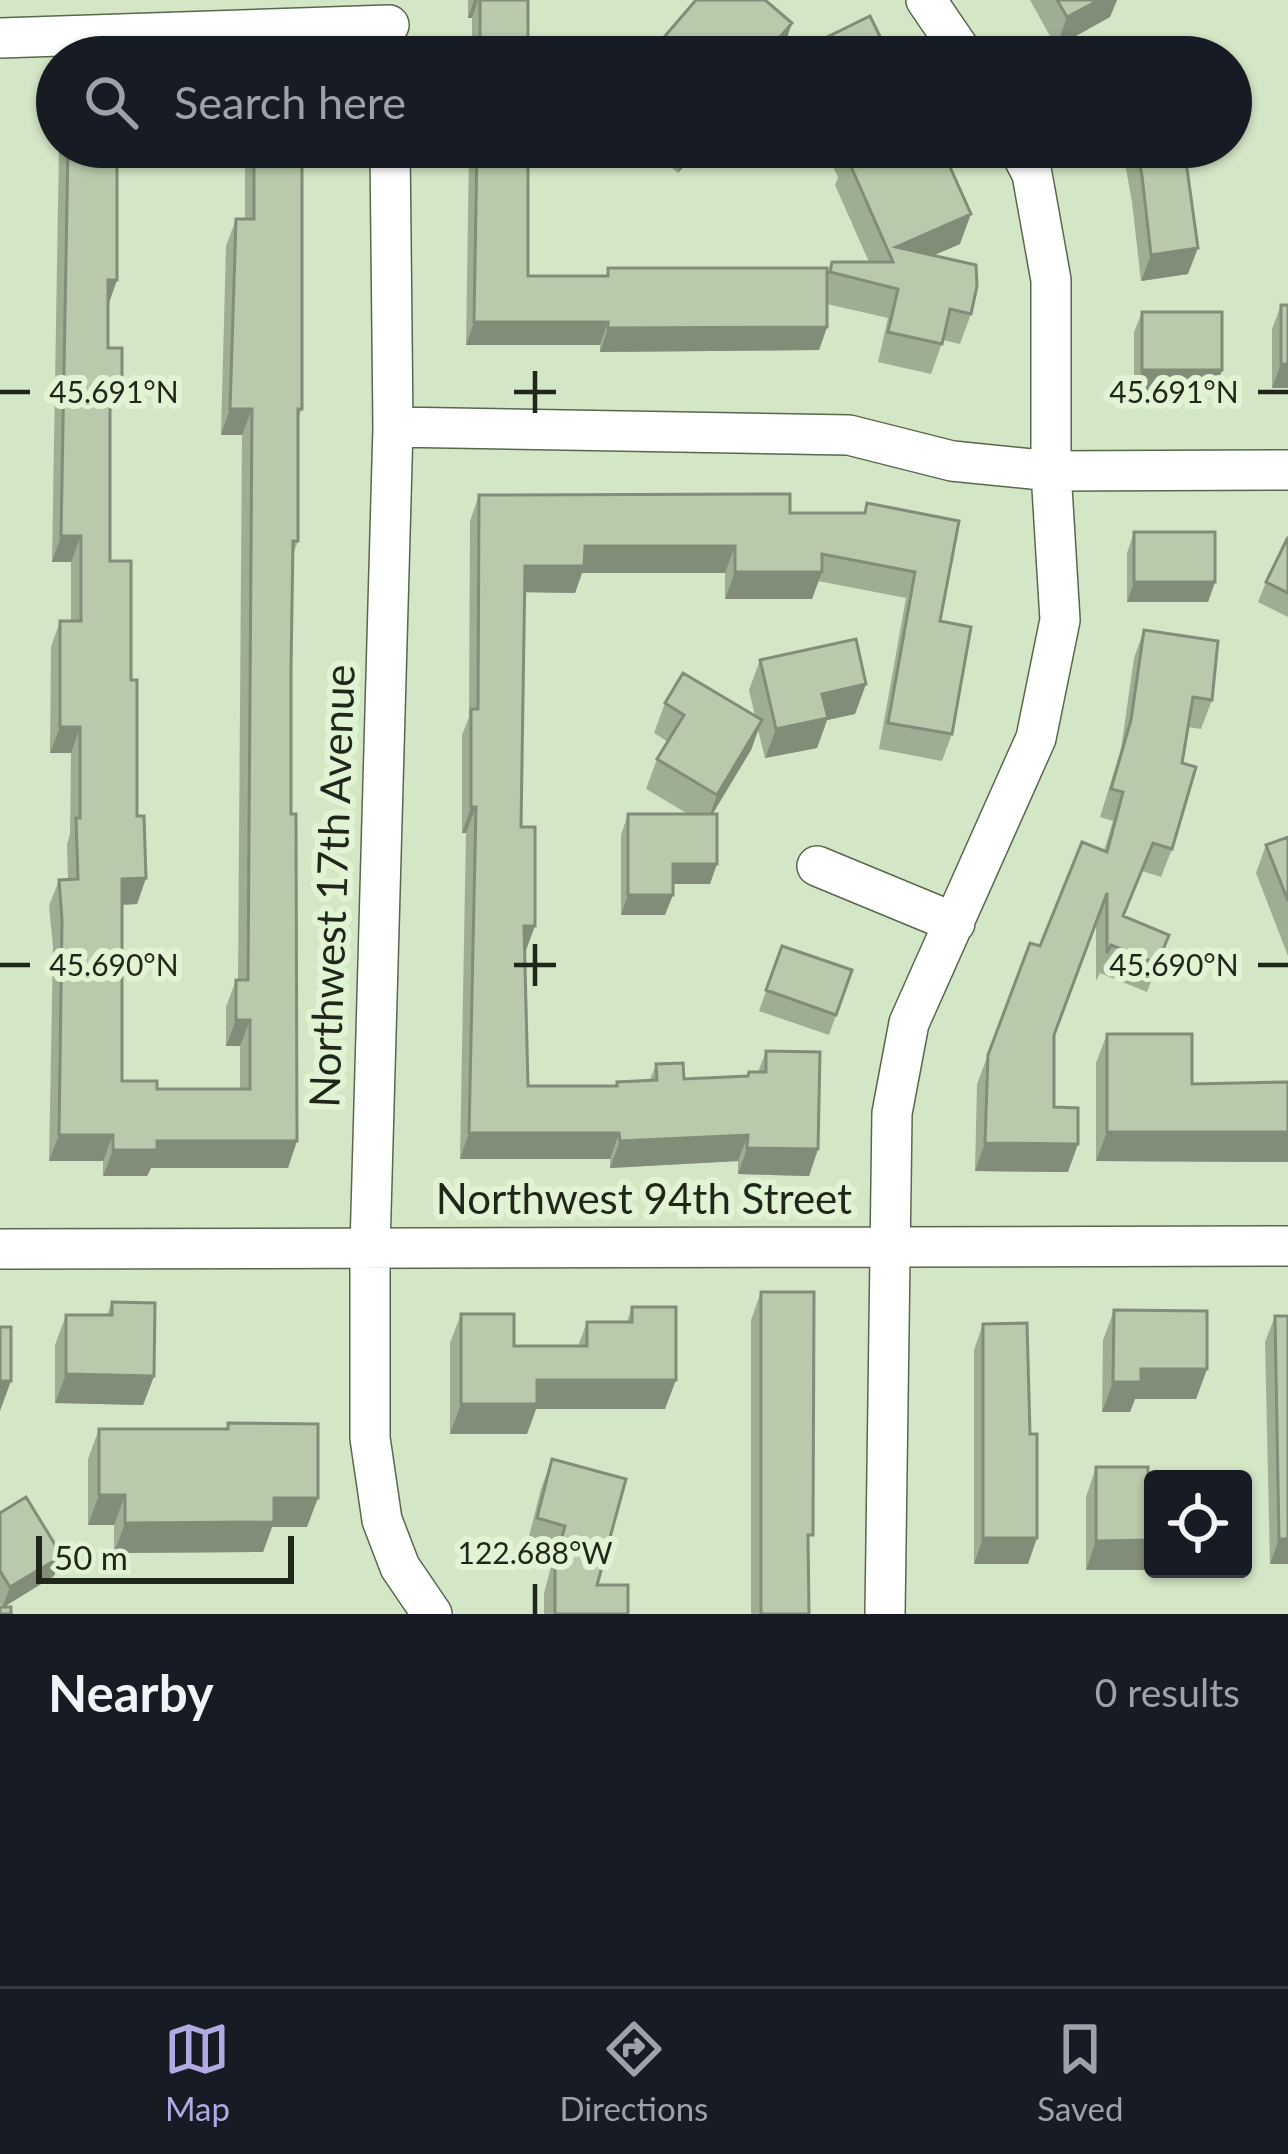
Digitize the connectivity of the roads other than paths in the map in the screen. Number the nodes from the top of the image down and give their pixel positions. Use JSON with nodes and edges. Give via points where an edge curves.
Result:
{"nodes":[{"id":1,"x":926,"y":0,"type":"edge"},
{"id":2,"x":389,"y":27,"type":"edge"},
{"id":3,"x":71,"y":36,"type":"edge"},
{"id":4,"x":951,"y":36,"type":"edge"},
{"id":5,"x":36,"y":37,"type":"edge"},
{"id":6,"x":0,"y":38,"type":"edge"},
{"id":7,"x":390,"y":168,"type":"edge"},
{"id":8,"x":1028,"y":168,"type":"edge"},
{"id":9,"x":393,"y":427,"type":"junction"},
{"id":10,"x":1288,"y":470,"type":"edge"},
{"id":11,"x":1052,"y":471,"type":"junction"},
{"id":12,"x":817,"y":866,"type":"dead end"},
{"id":13,"x":956,"y":923,"type":"junction"},
{"id":14,"x":888,"y":1246,"type":"junction"},
{"id":15,"x":1288,"y":1246,"type":"edge"},
{"id":16,"x":370,"y":1248,"type":"junction"},
{"id":17,"x":0,"y":1249,"type":"edge"},
{"id":18,"x":432,"y":1614,"type":"edge"},
{"id":19,"x":886,"y":1614,"type":"edge"}],
"edges":[{"from":1,"to":4,"type":"street"},
{"from":2,"to":3,"type":"street"},
{"from":5,"to":6,"type":"street"},
{"from":7,"to":9,"type":"street","name":"Northwest 17th Avenue"},
{"from":8,"to":11,"type":"street","via":[[1051,280]]},
{"from":9,"to":11,"type":"street","via":[[849,435],[952,461]]},
{"from":9,"to":16,"type":"street","name":"Northwest 17th Avenue"},
{"from":10,"to":11,"type":"street"},
{"from":11,"to":13,"type":"street","via":[[1060,620],[1036,738]]},
{"from":12,"to":13,"type":"street"},
{"from":13,"to":14,"type":"street","via":[[909,1023],[892,1113]]},
{"from":14,"to":15,"type":"street","name":"Northwest 94th Street"},
{"from":14,"to":16,"type":"street","name":"Northwest 94th Street"},
{"from":14,"to":19,"type":"street"},
{"from":16,"to":17,"type":"street","name":"Northwest 94th Street"},
{"from":16,"to":18,"type":"street","name":"Northwest 17th Avenue","via":[[370,1438],[382,1520],[400,1567]]}]}
